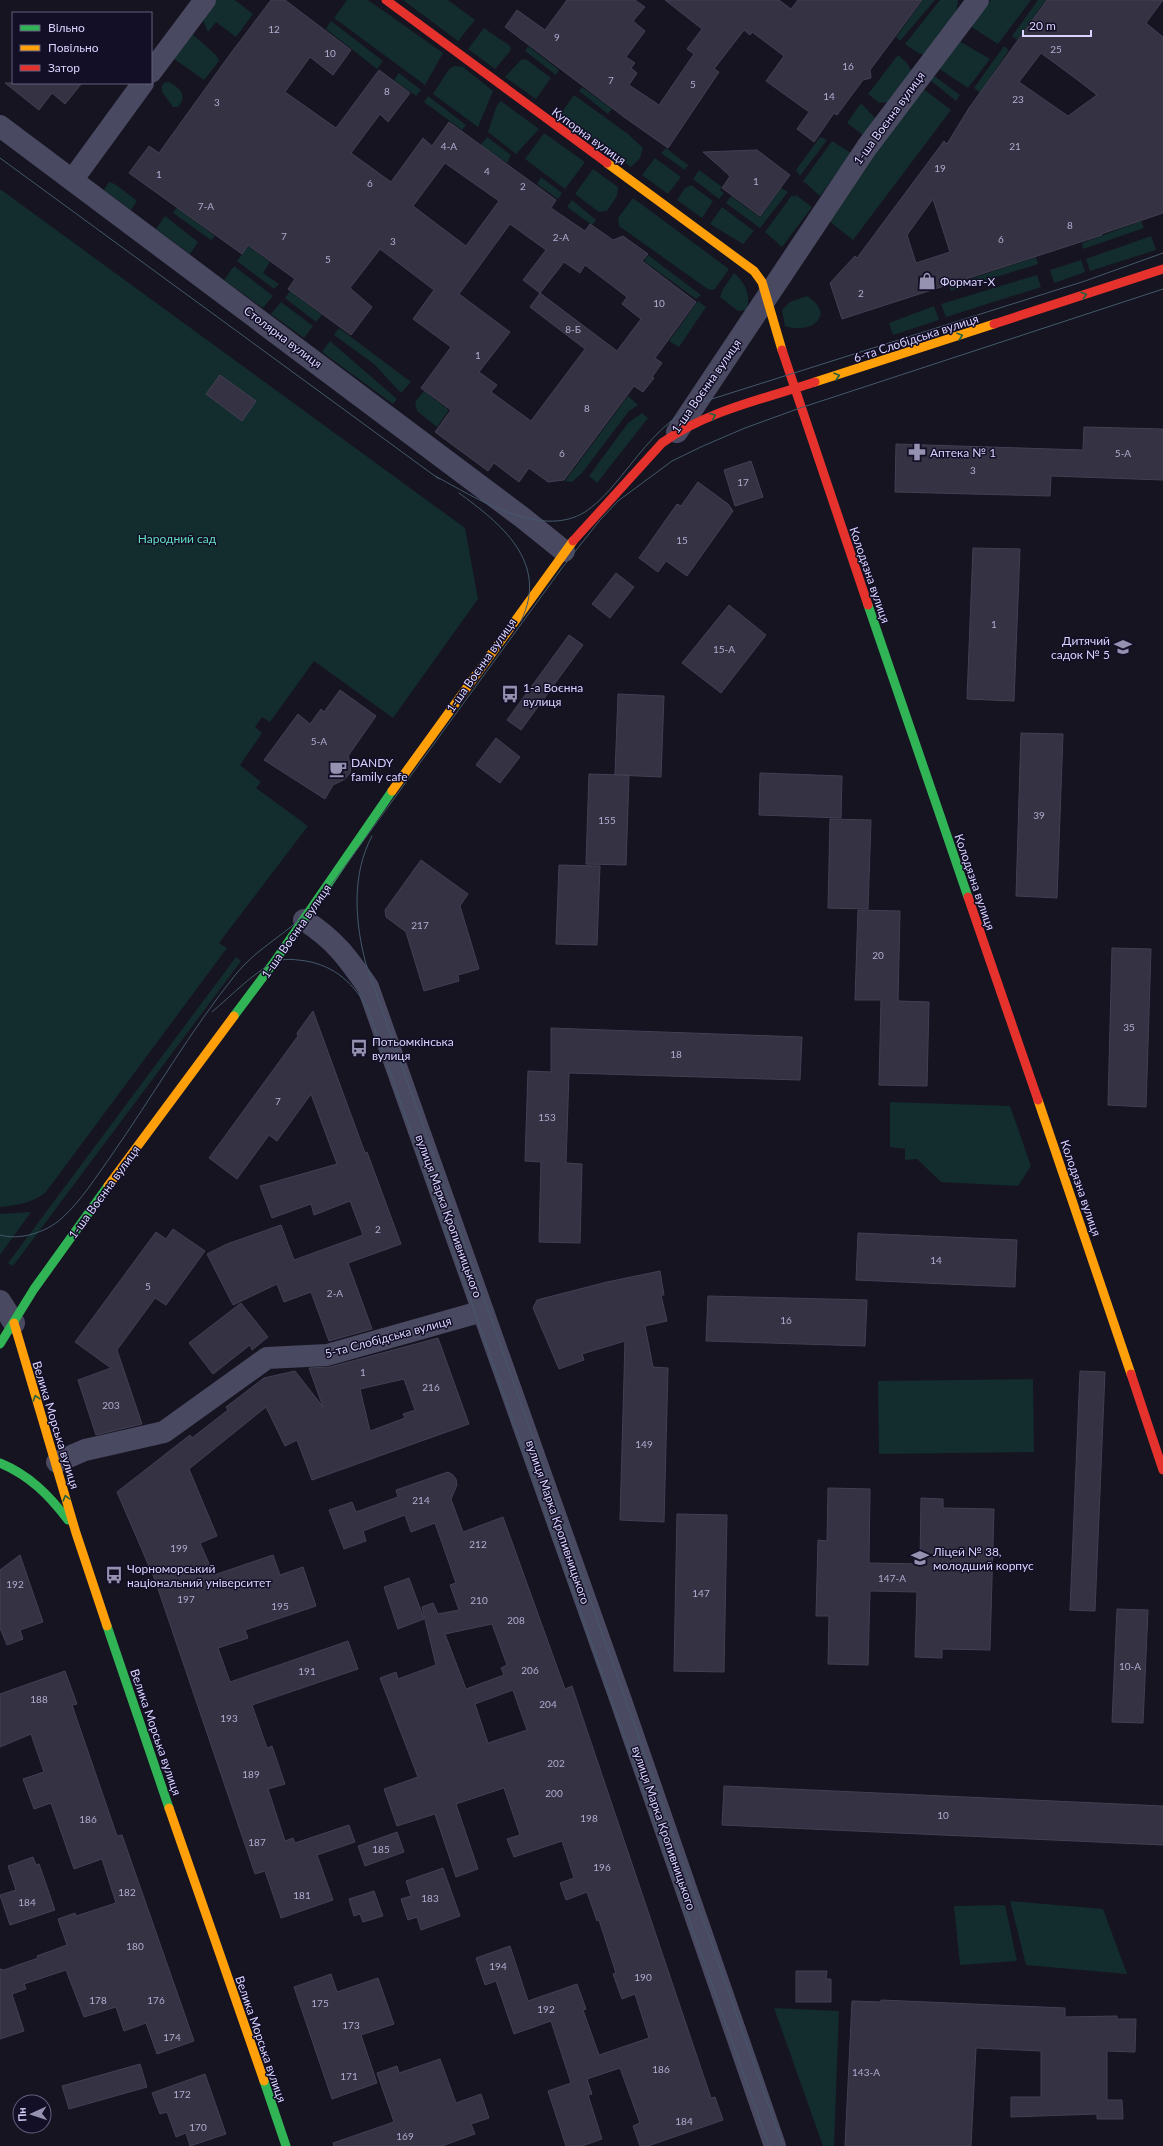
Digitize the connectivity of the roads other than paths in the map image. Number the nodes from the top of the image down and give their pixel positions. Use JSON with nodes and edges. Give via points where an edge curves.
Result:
{"nodes":[{"id":1,"x":205,"y":0,"type":"edge"},
{"id":2,"x":386,"y":0,"type":"edge"},
{"id":3,"x":978,"y":0,"type":"edge"},
{"id":4,"x":152,"y":71,"type":"edge"},
{"id":5,"x":142,"y":84,"type":"edge"},
{"id":6,"x":0,"y":126,"type":"edge"},
{"id":7,"x":73,"y":179,"type":"junction"},
{"id":8,"x":1163,"y":270,"type":"edge"},
{"id":9,"x":766,"y":301,"type":"junction"},
{"id":10,"x":794,"y":390,"type":"junction"},
{"id":11,"x":677,"y":432,"type":"junction"},
{"id":12,"x":564,"y":551,"type":"junction"},
{"id":13,"x":304,"y":920,"type":"junction"},
{"id":14,"x":0,"y":1301,"type":"edge"},
{"id":15,"x":483,"y":1311,"type":"junction"},
{"id":16,"x":14,"y":1323,"type":"junction"},
{"id":17,"x":0,"y":1344,"type":"edge"},
{"id":18,"x":56,"y":1462,"type":"junction"},
{"id":19,"x":0,"y":1463,"type":"edge"},
{"id":20,"x":1163,"y":1470,"type":"edge"},
{"id":21,"x":76,"y":1533,"type":"junction"},
{"id":22,"x":286,"y":2146,"type":"edge"},
{"id":23,"x":775,"y":2146,"type":"edge"}],
"edges":[{"from":1,"to":4,"type":"street"},
{"from":2,"to":9,"type":"street","name":"Купорна вулиця","via":[[750,267],[762,282]]},
{"from":3,"to":9,"type":"street","name":"1-ша Воєнна вулиця","via":[[887,117]]},
{"from":5,"to":7,"type":"street"},
{"from":6,"to":7,"type":"street","name":"Столярна вулиця"},
{"from":7,"to":12,"type":"street","name":"Столярна вулиця"},
{"from":10,"to":8,"type":"street","name":"6-та Слобідська вулиця","one_way":true},
{"from":9,"to":10,"type":"street","name":"Колодязна вулиця"},
{"from":9,"to":11,"type":"street","name":"1-ша Воєнна вулиця"},
{"from":11,"to":10,"type":"street","name":"6-та Слобідська вулиця","one_way":true,"via":[[726,411]]},
{"from":10,"to":20,"type":"street","name":"Колодязна вулиця"},
{"from":11,"to":12,"type":"street","name":"1-ша Воєнна вулиця","via":[[649,455]]},
{"from":12,"to":13,"type":"street","name":"1-ша Воєнна вулиця","via":[[361,835]]},
{"from":13,"to":15,"type":"street","name":"вулиця Марка Кропивницького","via":[[326,934],[346,955],[368,987]]},
{"from":13,"to":16,"type":"street","name":"1-ша Воєнна вулиця","via":[[34,1289]]},
{"from":14,"to":16,"type":"street"},
{"from":15,"to":18,"type":"street","name":"5-та Слобідська вулиця","via":[[327,1355],[267,1358],[164,1432],[85,1450]]},
{"from":15,"to":23,"type":"street","name":"вулиця Марка Кропивницького"},
{"from":16,"to":17,"type":"street","name":"1-ша Воєнна вулиця"},
{"from":18,"to":16,"type":"street","name":"Велика Морська вулиця","one_way":true},
{"from":21,"to":18,"type":"street","name":"Велика Морська вулиця","one_way":true},
{"from":19,"to":21,"type":"street","via":[[14,1468],[43,1490]]},
{"from":21,"to":22,"type":"street","name":"Велика Морська вулиця"}]}
